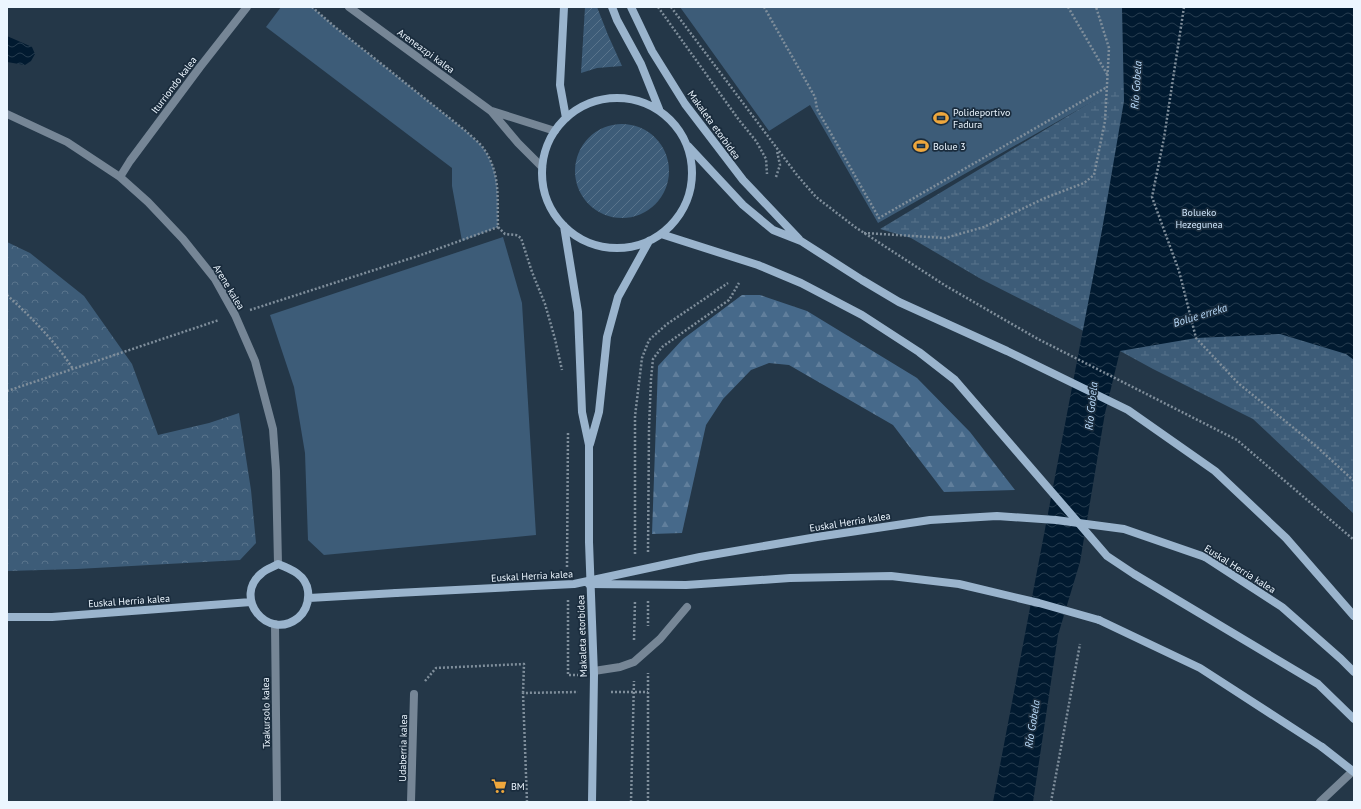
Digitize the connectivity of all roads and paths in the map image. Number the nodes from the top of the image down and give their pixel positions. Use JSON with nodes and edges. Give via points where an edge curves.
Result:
{"nodes":[{"id":1,"x":247,"y":7,"type":"edge"},
{"id":2,"x":312,"y":7,"type":"edge"},
{"id":3,"x":349,"y":7,"type":"edge"},
{"id":4,"x":564,"y":7,"type":"edge"},
{"id":5,"x":612,"y":7,"type":"edge"},
{"id":6,"x":631,"y":7,"type":"edge"},
{"id":7,"x":658,"y":7,"type":"edge"},
{"id":8,"x":671,"y":7,"type":"edge"},
{"id":9,"x":764,"y":7,"type":"edge"},
{"id":10,"x":1068,"y":7,"type":"edge"},
{"id":11,"x":1096,"y":7,"type":"edge"},
{"id":12,"x":1184,"y":7,"type":"edge"},
{"id":13,"x":1108,"y":75,"type":"junction"},
{"id":14,"x":1107,"y":87,"type":"junction"},
{"id":15,"x":659,"y":109,"type":"junction"},
{"id":16,"x":491,"y":111,"type":"junction"},
{"id":17,"x":7,"y":114,"type":"edge"},
{"id":18,"x":566,"y":118,"type":"junction"},
{"id":19,"x":555,"y":131,"type":"junction"},
{"id":20,"x":688,"y":146,"type":"junction"},
{"id":21,"x":777,"y":150,"type":"junction"},
{"id":22,"x":542,"y":167,"type":"junction"},
{"id":23,"x":767,"y":174,"type":"dead end"},
{"id":24,"x":120,"y":177,"type":"junction"},
{"id":25,"x":776,"y":177,"type":"dead end"},
{"id":26,"x":564,"y":226,"type":"junction"},
{"id":27,"x":498,"y":227,"type":"junction"},
{"id":28,"x":863,"y":233,"type":"junction"},
{"id":29,"x":661,"y":234,"type":"junction"},
{"id":30,"x":649,"y":241,"type":"junction"},
{"id":31,"x":801,"y":241,"type":"junction"},
{"id":32,"x":728,"y":283,"type":"dead end"},
{"id":33,"x":739,"y":283,"type":"dead end"},
{"id":34,"x":7,"y":295,"type":"edge"},
{"id":35,"x":234,"y":315,"type":"junction"},
{"id":36,"x":73,"y":369,"type":"junction"},
{"id":37,"x":563,"y":375,"type":"dead end"},
{"id":38,"x":7,"y":391,"type":"edge"},
{"id":39,"x":568,"y":425,"type":"dead end"},
{"id":40,"x":589,"y":445,"type":"junction"},
{"id":41,"x":1354,"y":481,"type":"edge"},
{"id":42,"x":1354,"y":540,"type":"edge"},
{"id":43,"x":648,"y":556,"type":"dead end"},
{"id":44,"x":635,"y":558,"type":"dead end"},
{"id":45,"x":278,"y":564,"type":"junction"},
{"id":46,"x":567,"y":571,"type":"dead end"},
{"id":47,"x":574,"y":584,"type":"junction"},
{"id":48,"x":568,"y":595,"type":"dead end"},
{"id":49,"x":648,"y":595,"type":"dead end"},
{"id":50,"x":309,"y":598,"type":"junction"},
{"id":51,"x":635,"y":598,"type":"dead end"},
{"id":52,"x":251,"y":602,"type":"junction"},
{"id":53,"x":688,"y":607,"type":"dead end"},
{"id":54,"x":1354,"y":616,"type":"edge"},
{"id":55,"x":7,"y":617,"type":"edge"},
{"id":56,"x":275,"y":624,"type":"junction"},
{"id":57,"x":1080,"y":644,"type":"dead end"},
{"id":58,"x":648,"y":650,"type":"junction"},
{"id":59,"x":634,"y":662,"type":"junction"},
{"id":60,"x":568,"y":667,"type":"dead end"},
{"id":61,"x":594,"y":671,"type":"junction"},
{"id":62,"x":1354,"y":672,"type":"edge"},
{"id":63,"x":594,"y":692,"type":"junction"},
{"id":64,"x":634,"y":692,"type":"junction"},
{"id":65,"x":648,"y":692,"type":"junction"},
{"id":66,"x":523,"y":693,"type":"junction"},
{"id":67,"x":414,"y":694,"type":"joint"},
{"id":68,"x":1353,"y":718,"type":"edge"},
{"id":69,"x":1354,"y":771,"type":"edge"},
{"id":70,"x":277,"y":802,"type":"edge"},
{"id":71,"x":412,"y":802,"type":"edge"},
{"id":72,"x":527,"y":802,"type":"edge"},
{"id":73,"x":592,"y":802,"type":"edge"},
{"id":74,"x":631,"y":802,"type":"edge"},
{"id":75,"x":648,"y":802,"type":"edge"},
{"id":76,"x":1051,"y":802,"type":"edge"},
{"id":77,"x":1320,"y":802,"type":"edge"}],
"edges":[{"from":1,"to":24,"type":"street","name":"Iturriondo kalea"},
{"from":2,"to":27,"type":"path","via":[[484,148],[494,166],[498,186]]},
{"from":3,"to":16,"type":"street","name":"Areneazpi kalea"},
{"from":4,"to":18,"type":"street","via":[[560,85]]},
{"from":5,"to":15,"type":"street","via":[[641,64]]},
{"from":6,"to":31,"type":"street","name":"Makaleta etorbidea","via":[[652,51],[685,104],[743,180]]},
{"from":7,"to":23,"type":"path","via":[[756,141],[766,159]]},
{"from":8,"to":21,"type":"path"},
{"from":9,"to":14,"type":"path","via":[[815,97],[817,109],[879,218]]},
{"from":10,"to":13,"type":"path"},
{"from":11,"to":13,"type":"path","via":[[1109,48]]},
{"from":12,"to":41,"type":"path","via":[[1164,138],[1152,197],[1179,271],[1196,338],[1238,383],[1316,446]]},
{"from":13,"to":14,"type":"path"},
{"from":14,"to":28,"type":"path","via":[[1105,121],[1094,175],[1084,183],[1045,198],[984,228],[945,238]]},
{"from":15,"to":18,"type":"street","via":[[641,101],[601,99],[582,106]]},
{"from":15,"to":20,"type":"street","via":[[676,125]]},
{"from":16,"to":19,"type":"street","name":"Areneazpi kalea"},
{"from":16,"to":22,"type":"street","name":"Areneazpi kalea"},
{"from":17,"to":24,"type":"street","name":"Arene kalea","via":[[67,142]]},
{"from":18,"to":19,"type":"street"},
{"from":19,"to":22,"type":"street","via":[[547,146]]},
{"from":20,"to":29,"type":"street","via":[[693,170],[690,195],[679,217]]},
{"from":20,"to":31,"type":"street","via":[[743,206],[773,230]]},
{"from":21,"to":25,"type":"path","via":[[780,165]]},
{"from":21,"to":28,"type":"path","via":[[816,197]]},
{"from":22,"to":26,"type":"street","via":[[544,189],[551,209]]},
{"from":24,"to":35,"type":"street","name":"Arene kalea","via":[[183,239],[215,279]]},
{"from":26,"to":30,"type":"street","via":[[578,238],[595,245],[619,248]]},
{"from":26,"to":40,"type":"street","name":"Makaleta etorbidea","via":[[578,312],[582,412]]},
{"from":27,"to":35,"type":"path","via":[[414,258]]},
{"from":27,"to":37,"type":"path","via":[[504,234],[521,238],[556,339]]},
{"from":28,"to":42,"type":"path","via":[[946,286],[1038,339],[1238,440]]},
{"from":29,"to":30,"type":"street"},
{"from":29,"to":68,"type":"street","via":[[758,265],[801,283],[862,315],[919,352],[955,380],[1107,556],[1318,684]]},
{"from":30,"to":40,"type":"street","name":"Makaleta etorbidea","via":[[618,297],[607,337],[599,412]]},
{"from":31,"to":54,"type":"street","via":[[899,302],[1128,410],[1214,471],[1286,538]]},
{"from":32,"to":44,"type":"path","via":[[667,324],[649,340],[642,358],[635,416]]},
{"from":33,"to":43,"type":"path","via":[[729,300],[662,347],[653,359],[650,379]]},
{"from":34,"to":36,"type":"path","via":[[62,352]]},
{"from":35,"to":36,"type":"path"},
{"from":35,"to":45,"type":"street","name":"Arene kalea","via":[[255,361],[273,429]]},
{"from":36,"to":38,"type":"path"},
{"from":39,"to":46,"type":"path"},
{"from":40,"to":61,"type":"street","name":"Makaleta etorbidea","via":[[589,542]]},
{"from":45,"to":50,"type":"street","via":[[297,572],[304,579]]},
{"from":45,"to":52,"type":"street","via":[[261,573],[255,580],[251,589]]},
{"from":47,"to":50,"type":"street","name":"Euskal Herria kalea","bridge":true},
{"from":47,"to":62,"type":"street","name":"Euskal Herria kalea","bridge":true,"via":[[700,557],[930,520],[997,516],[1056,520],[1124,529],[1204,557],[1282,607]]},
{"from":47,"to":69,"type":"street","bridge":true,"via":[[686,585],[790,578],[891,576],[959,584],[1039,603],[1099,620],[1200,668],[1322,747]]},
{"from":48,"to":60,"type":"path"},
{"from":49,"to":58,"type":"path"},
{"from":50,"to":56,"type":"street","via":[[307,607],[294,621]]},
{"from":51,"to":59,"type":"path"},
{"from":52,"to":55,"type":"street","name":"Euskal Herria kalea","via":[[52,617]]},
{"from":52,"to":56,"type":"street","via":[[258,615]]},
{"from":53,"to":58,"type":"street"},
{"from":56,"to":70,"type":"street","name":"Txakursolo kalea"},
{"from":57,"to":76,"type":"path"},
{"from":58,"to":59,"type":"street"},
{"from":58,"to":65,"type":"path"},
{"from":59,"to":61,"type":"street"},
{"from":59,"to":64,"type":"path"},
{"from":61,"to":63,"type":"street","name":"Makaleta etorbidea"},
{"from":63,"to":64,"type":"path"},
{"from":63,"to":66,"type":"path"},
{"from":63,"to":73,"type":"street","name":"Makaleta etorbidea"},
{"from":64,"to":65,"type":"path"},
{"from":64,"to":74,"type":"path"},
{"from":65,"to":75,"type":"path"},
{"from":66,"to":67,"type":"path","via":[[524,664],[436,668]]},
{"from":66,"to":72,"type":"path"},
{"from":67,"to":71,"type":"street","name":"Udaberria kalea"},
{"from":69,"to":77,"type":"street"}]}
